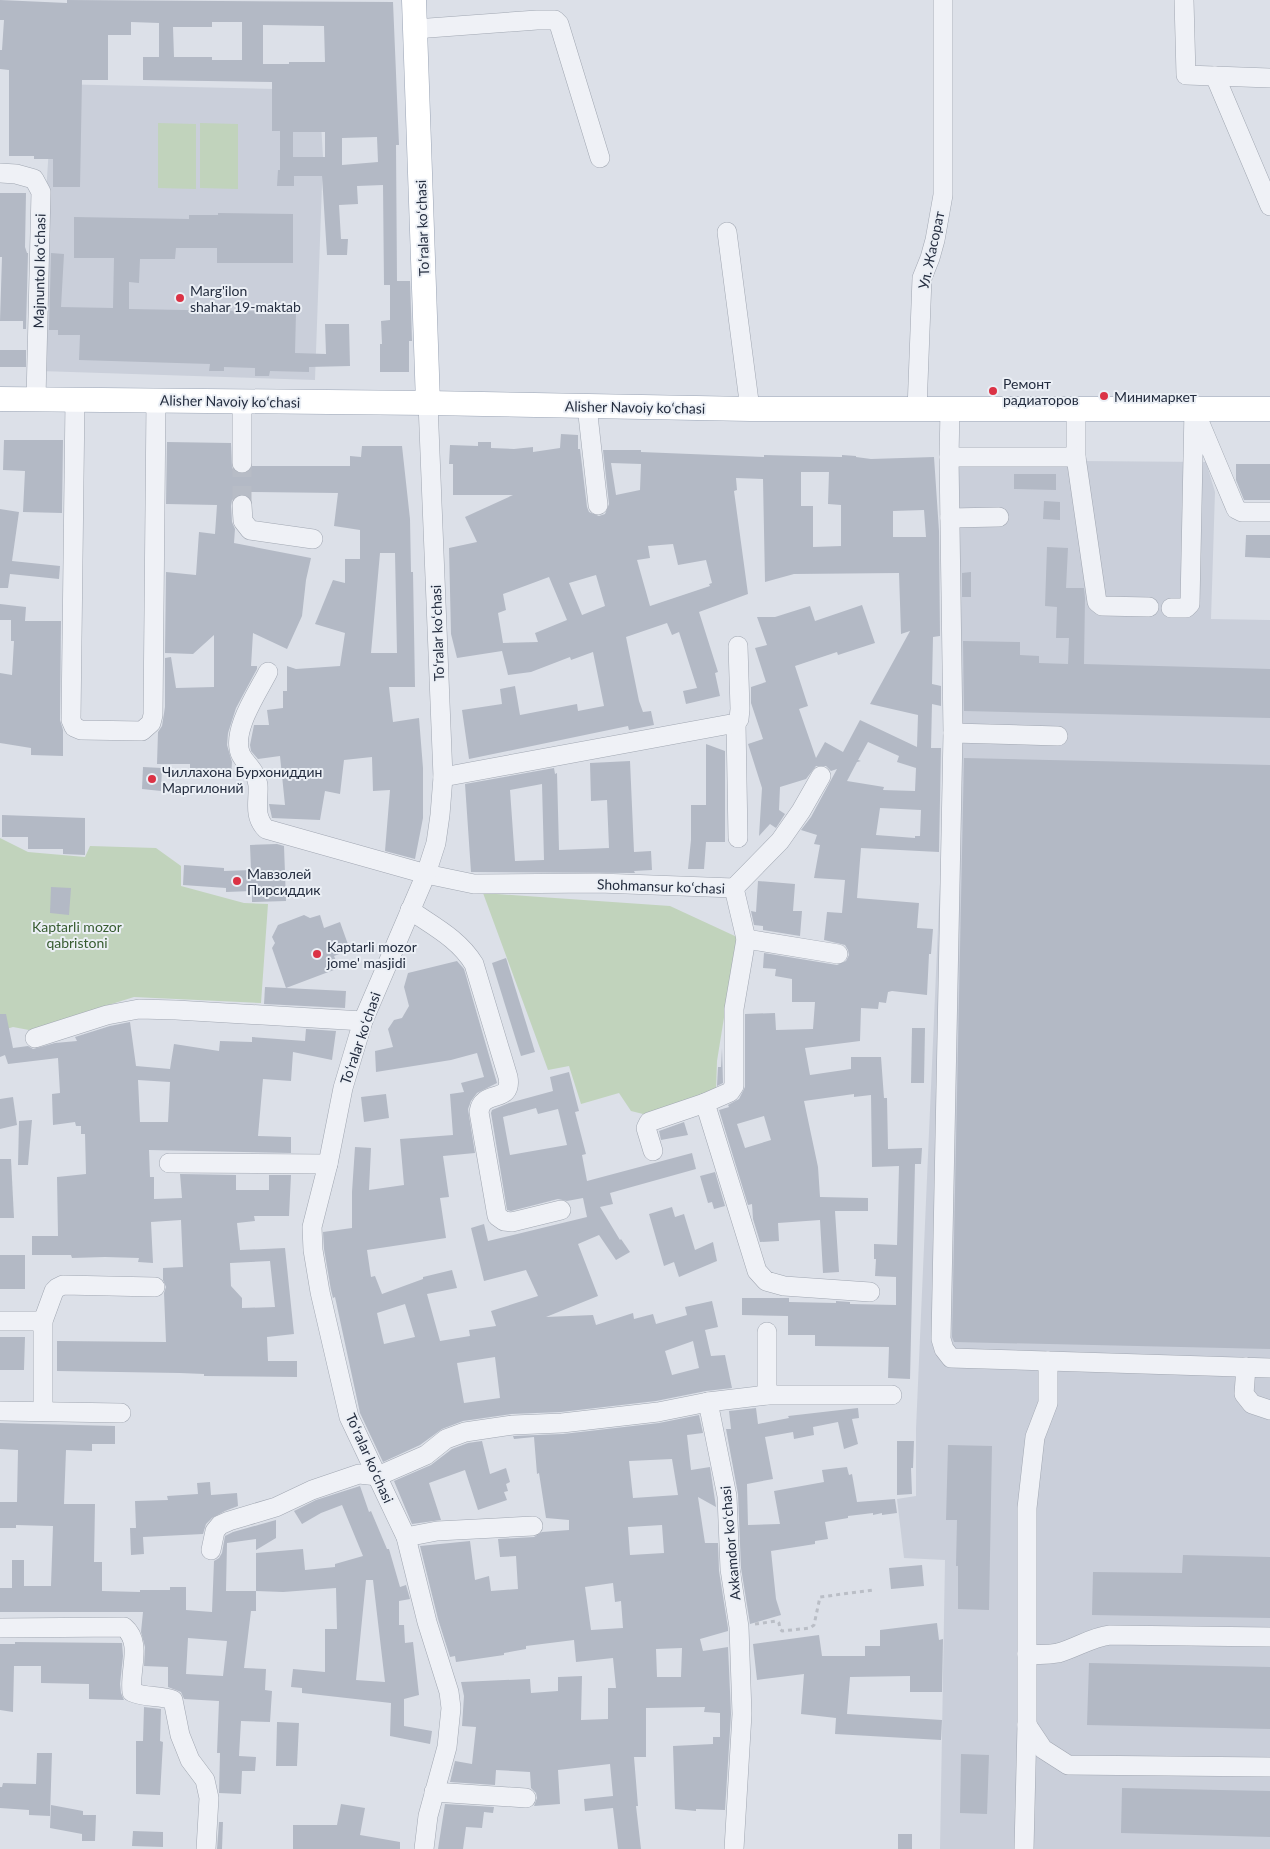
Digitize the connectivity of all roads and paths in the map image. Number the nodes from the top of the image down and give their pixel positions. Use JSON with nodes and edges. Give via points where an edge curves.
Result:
{"nodes":[{"id":1,"x":414,"y":0,"type":"edge"},
{"id":2,"x":943,"y":0,"type":"edge"},
{"id":3,"x":1184,"y":0,"type":"edge"},
{"id":4,"x":415,"y":29,"type":"junction"},
{"id":5,"x":1215,"y":76,"type":"junction"},
{"id":6,"x":1270,"y":78,"type":"edge"},
{"id":7,"x":600,"y":158,"type":"dead end"},
{"id":8,"x":0,"y":173,"type":"edge"},
{"id":9,"x":1270,"y":206,"type":"edge"},
{"id":10,"x":727,"y":232,"type":"dead end"},
{"id":11,"x":0,"y":399,"type":"edge"},
{"id":12,"x":36,"y":399,"type":"junction"},
{"id":13,"x":75,"y":400,"type":"junction"},
{"id":14,"x":156,"y":401,"type":"junction"},
{"id":15,"x":242,"y":402,"type":"junction"},
{"id":16,"x":428,"y":403,"type":"junction"},
{"id":17,"x":587,"y":406,"type":"junction"},
{"id":18,"x":750,"y":409,"type":"junction"},
{"id":19,"x":1194,"y":409,"type":"junction"},
{"id":20,"x":1270,"y":409,"type":"edge"},
{"id":21,"x":917,"y":410,"type":"junction"},
{"id":22,"x":950,"y":410,"type":"junction"},
{"id":23,"x":1076,"y":410,"type":"junction"},
{"id":24,"x":949,"y":457,"type":"junction"},
{"id":25,"x":1076,"y":457,"type":"junction"},
{"id":26,"x":242,"y":463,"type":"tunnel mouth"},
{"id":27,"x":598,"y":505,"type":"dead end"},
{"id":28,"x":242,"y":506,"type":"tunnel mouth"},
{"id":29,"x":1270,"y":512,"type":"edge"},
{"id":30,"x":999,"y":517,"type":"dead end"},
{"id":31,"x":950,"y":518,"type":"junction"},
{"id":32,"x":313,"y":539,"type":"dead end"},
{"id":33,"x":1149,"y":607,"type":"dead end"},
{"id":34,"x":1171,"y":608,"type":"dead end"},
{"id":35,"x":738,"y":646,"type":"dead end"},
{"id":36,"x":268,"y":672,"type":"dead end"},
{"id":37,"x":736,"y":723,"type":"junction"},
{"id":38,"x":953,"y":733,"type":"junction"},
{"id":39,"x":1058,"y":736,"type":"dead end"},
{"id":40,"x":821,"y":776,"type":"dead end"},
{"id":41,"x":443,"y":777,"type":"junction"},
{"id":42,"x":738,"y":838,"type":"dead end"},
{"id":43,"x":426,"y":874,"type":"junction"},
{"id":44,"x":734,"y":888,"type":"junction"},
{"id":45,"x":410,"y":910,"type":"junction"},
{"id":46,"x":746,"y":938,"type":"junction"},
{"id":47,"x":838,"y":954,"type":"dead end"},
{"id":48,"x":363,"y":1021,"type":"junction"},
{"id":49,"x":35,"y":1038,"type":"dead end"},
{"id":50,"x":705,"y":1103,"type":"junction"},
{"id":51,"x":653,"y":1152,"type":"dead end"},
{"id":52,"x":169,"y":1163,"type":"dead end"},
{"id":53,"x":328,"y":1164,"type":"junction"},
{"id":54,"x":561,"y":1210,"type":"dead end"},
{"id":55,"x":156,"y":1287,"type":"dead end"},
{"id":56,"x":870,"y":1292,"type":"dead end"},
{"id":57,"x":0,"y":1321,"type":"edge"},
{"id":58,"x":43,"y":1321,"type":"junction"},
{"id":59,"x":767,"y":1332,"type":"dead end"},
{"id":60,"x":1048,"y":1360,"type":"junction"},
{"id":61,"x":1246,"y":1367,"type":"junction"},
{"id":62,"x":1270,"y":1368,"type":"edge"},
{"id":63,"x":767,"y":1395,"type":"junction"},
{"id":64,"x":892,"y":1395,"type":"dead end"},
{"id":65,"x":708,"y":1402,"type":"junction"},
{"id":66,"x":0,"y":1410,"type":"edge"},
{"id":67,"x":1270,"y":1410,"type":"edge"},
{"id":68,"x":43,"y":1411,"type":"junction"},
{"id":69,"x":121,"y":1412,"type":"dead end"},
{"id":70,"x":378,"y":1476,"type":"junction"},
{"id":71,"x":533,"y":1526,"type":"dead end"},
{"id":72,"x":406,"y":1537,"type":"junction"},
{"id":73,"x":211,"y":1550,"type":"dead end"},
{"id":74,"x":873,"y":1590,"type":"dead end"},
{"id":75,"x":739,"y":1627,"type":"junction"},
{"id":76,"x":0,"y":1628,"type":"edge"},
{"id":77,"x":1270,"y":1637,"type":"edge"},
{"id":78,"x":1027,"y":1654,"type":"junction"},
{"id":79,"x":1027,"y":1725,"type":"junction"},
{"id":80,"x":1270,"y":1768,"type":"edge"},
{"id":81,"x":434,"y":1792,"type":"junction"},
{"id":82,"x":526,"y":1798,"type":"dead end"},
{"id":83,"x":206,"y":1849,"type":"edge"},
{"id":84,"x":424,"y":1849,"type":"edge"},
{"id":85,"x":734,"y":1849,"type":"edge"},
{"id":86,"x":1024,"y":1849,"type":"edge"}],
"edges":[{"from":1,"to":4,"type":"main road","name":"Toʻralar koʻchasi"},
{"from":2,"to":21,"type":"street","name":"Ул. Жасорат","via":[[943,195],[935,240],[922,278]]},
{"from":3,"to":5,"type":"street","via":[[1186,75]]},
{"from":4,"to":7,"type":"street","via":[[555,20],[559,24]]},
{"from":4,"to":16,"type":"main road","name":"Toʻralar koʻchasi"},
{"from":5,"to":6,"type":"street"},
{"from":5,"to":9,"type":"street"},
{"from":8,"to":12,"type":"street","name":"Majnuntol koʻchasi","via":[[34,179],[41,192]]},
{"from":10,"to":18,"type":"street"},
{"from":11,"to":12,"type":"main road","name":"Alisher Navoiy koʻchasi"},
{"from":12,"to":13,"type":"main road","name":"Alisher Navoiy koʻchasi"},
{"from":13,"to":14,"type":"main road","name":"Alisher Navoiy koʻchasi"},
{"from":13,"to":14,"type":"street","via":[[71,720],[74,727],[81,730],[142,731],[151,723],[153,715]]},
{"from":14,"to":15,"type":"main road","name":"Alisher Navoiy koʻchasi"},
{"from":15,"to":16,"type":"main road","name":"Alisher Navoiy koʻchasi"},
{"from":15,"to":26,"type":"street"},
{"from":16,"to":17,"type":"main road","name":"Alisher Navoiy koʻchasi"},
{"from":16,"to":41,"type":"street","name":"Toʻralar koʻchasi"},
{"from":17,"to":18,"type":"main road","name":"Alisher Navoiy koʻchasi"},
{"from":17,"to":27,"type":"street"},
{"from":18,"to":21,"type":"main road","name":"Alisher Navoiy koʻchasi"},
{"from":19,"to":20,"type":"main road","name":"Alisher Navoiy koʻchasi"},
{"from":19,"to":23,"type":"main road","name":"Alisher Navoiy koʻchasi"},
{"from":19,"to":29,"type":"street","via":[[1236,508],[1242,512]]},
{"from":19,"to":34,"type":"street","via":[[1190,604],[1186,608]]},
{"from":21,"to":22,"type":"main road","name":"Alisher Navoiy koʻchasi"},
{"from":22,"to":23,"type":"main road","name":"Alisher Navoiy koʻchasi"},
{"from":22,"to":24,"type":"street"},
{"from":23,"to":25,"type":"street"},
{"from":24,"to":25,"type":"street"},
{"from":24,"to":31,"type":"street"},
{"from":25,"to":33,"type":"street","via":[[1097,602],[1102,606]]},
{"from":28,"to":32,"type":"street","via":[[243,521],[250,530]]},
{"from":30,"to":31,"type":"street"},
{"from":31,"to":38,"type":"street"},
{"from":35,"to":37,"type":"street","via":[[740,709]]},
{"from":36,"to":43,"type":"street","name":"Shohmansur koʻchasi","via":[[242,722],[239,740],[241,755],[250,764],[256,778],[258,816],[263,826],[273,832]]},
{"from":37,"to":41,"type":"street"},
{"from":37,"to":42,"type":"street"},
{"from":38,"to":39,"type":"street"},
{"from":38,"to":60,"type":"street","via":[[941,1339],[951,1358]]},
{"from":40,"to":44,"type":"street","via":[[780,841]]},
{"from":41,"to":43,"type":"street","name":"Toʻralar koʻchasi","via":[[436,843]]},
{"from":43,"to":44,"type":"street","name":"Shohmansur koʻchasi","via":[[474,884],[599,883]]},
{"from":43,"to":45,"type":"street","name":"Toʻralar koʻchasi"},
{"from":44,"to":46,"type":"street","name":"Shohmansur koʻchasi"},
{"from":45,"to":48,"type":"street","name":"Toʻralar koʻchasi"},
{"from":45,"to":54,"type":"street","via":[[466,951],[474,964],[508,1077],[505,1092],[485,1100],[478,1112],[497,1216],[512,1222]]},
{"from":46,"to":47,"type":"street"},
{"from":46,"to":50,"type":"street","name":"Shohmansur koʻchasi","via":[[734,1009],[734,1086],[730,1092]]},
{"from":48,"to":49,"type":"street","via":[[139,1009],[107,1015]]},
{"from":48,"to":53,"type":"street","name":"Toʻralar koʻchasi","via":[[343,1088]]},
{"from":50,"to":51,"type":"street","via":[[649,1122],[646,1128]]},
{"from":50,"to":56,"type":"street","via":[[761,1277],[784,1286]]},
{"from":52,"to":53,"type":"street"},
{"from":53,"to":70,"type":"street","name":"Toʻralar koʻchasi","via":[[312,1227],[313,1250],[349,1417]]},
{"from":55,"to":58,"type":"street","via":[[63,1285],[54,1291]]},
{"from":57,"to":58,"type":"street"},
{"from":58,"to":68,"type":"street"},
{"from":59,"to":63,"type":"street"},
{"from":60,"to":61,"type":"street"},
{"from":60,"to":78,"type":"street","via":[[1048,1403],[1035,1437],[1027,1508]]},
{"from":61,"to":62,"type":"street"},
{"from":61,"to":67,"type":"street","via":[[1244,1394],[1252,1404]]},
{"from":63,"to":64,"type":"street"},
{"from":63,"to":65,"type":"street"},
{"from":65,"to":70,"type":"street","via":[[658,1412],[465,1432],[446,1439],[426,1455]]},
{"from":65,"to":75,"type":"street","name":"Axkamdor koʻchasi","via":[[727,1496],[730,1569]]},
{"from":66,"to":68,"type":"street"},
{"from":68,"to":69,"type":"street"},
{"from":70,"to":72,"type":"street","name":"Toʻralar koʻchasi"},
{"from":70,"to":73,"type":"street","via":[[359,1474],[276,1507],[228,1521],[215,1531]]},
{"from":71,"to":72,"type":"street","via":[[437,1531]]},
{"from":72,"to":81,"type":"street","name":"Toʻralar koʻchasi","via":[[450,1700],[447,1747]]},
{"from":74,"to":75,"type":"path","via":[[820,1597],[814,1625],[810,1628],[782,1631],[777,1621]]},
{"from":75,"to":85,"type":"street","name":"Axkamdor koʻchasi","via":[[742,1714]]},
{"from":76,"to":83,"type":"street","via":[[124,1627],[132,1634],[135,1645],[132,1692],[173,1700],[180,1736],[190,1760],[205,1780],[209,1798]]},
{"from":77,"to":78,"type":"street","via":[[1110,1635],[1046,1655]]},
{"from":78,"to":79,"type":"street"},
{"from":79,"to":80,"type":"street","via":[[1043,1749],[1068,1764]]},
{"from":79,"to":86,"type":"street"},
{"from":81,"to":82,"type":"street"},
{"from":81,"to":84,"type":"street","name":"Toʻralar koʻchasi"}]}
